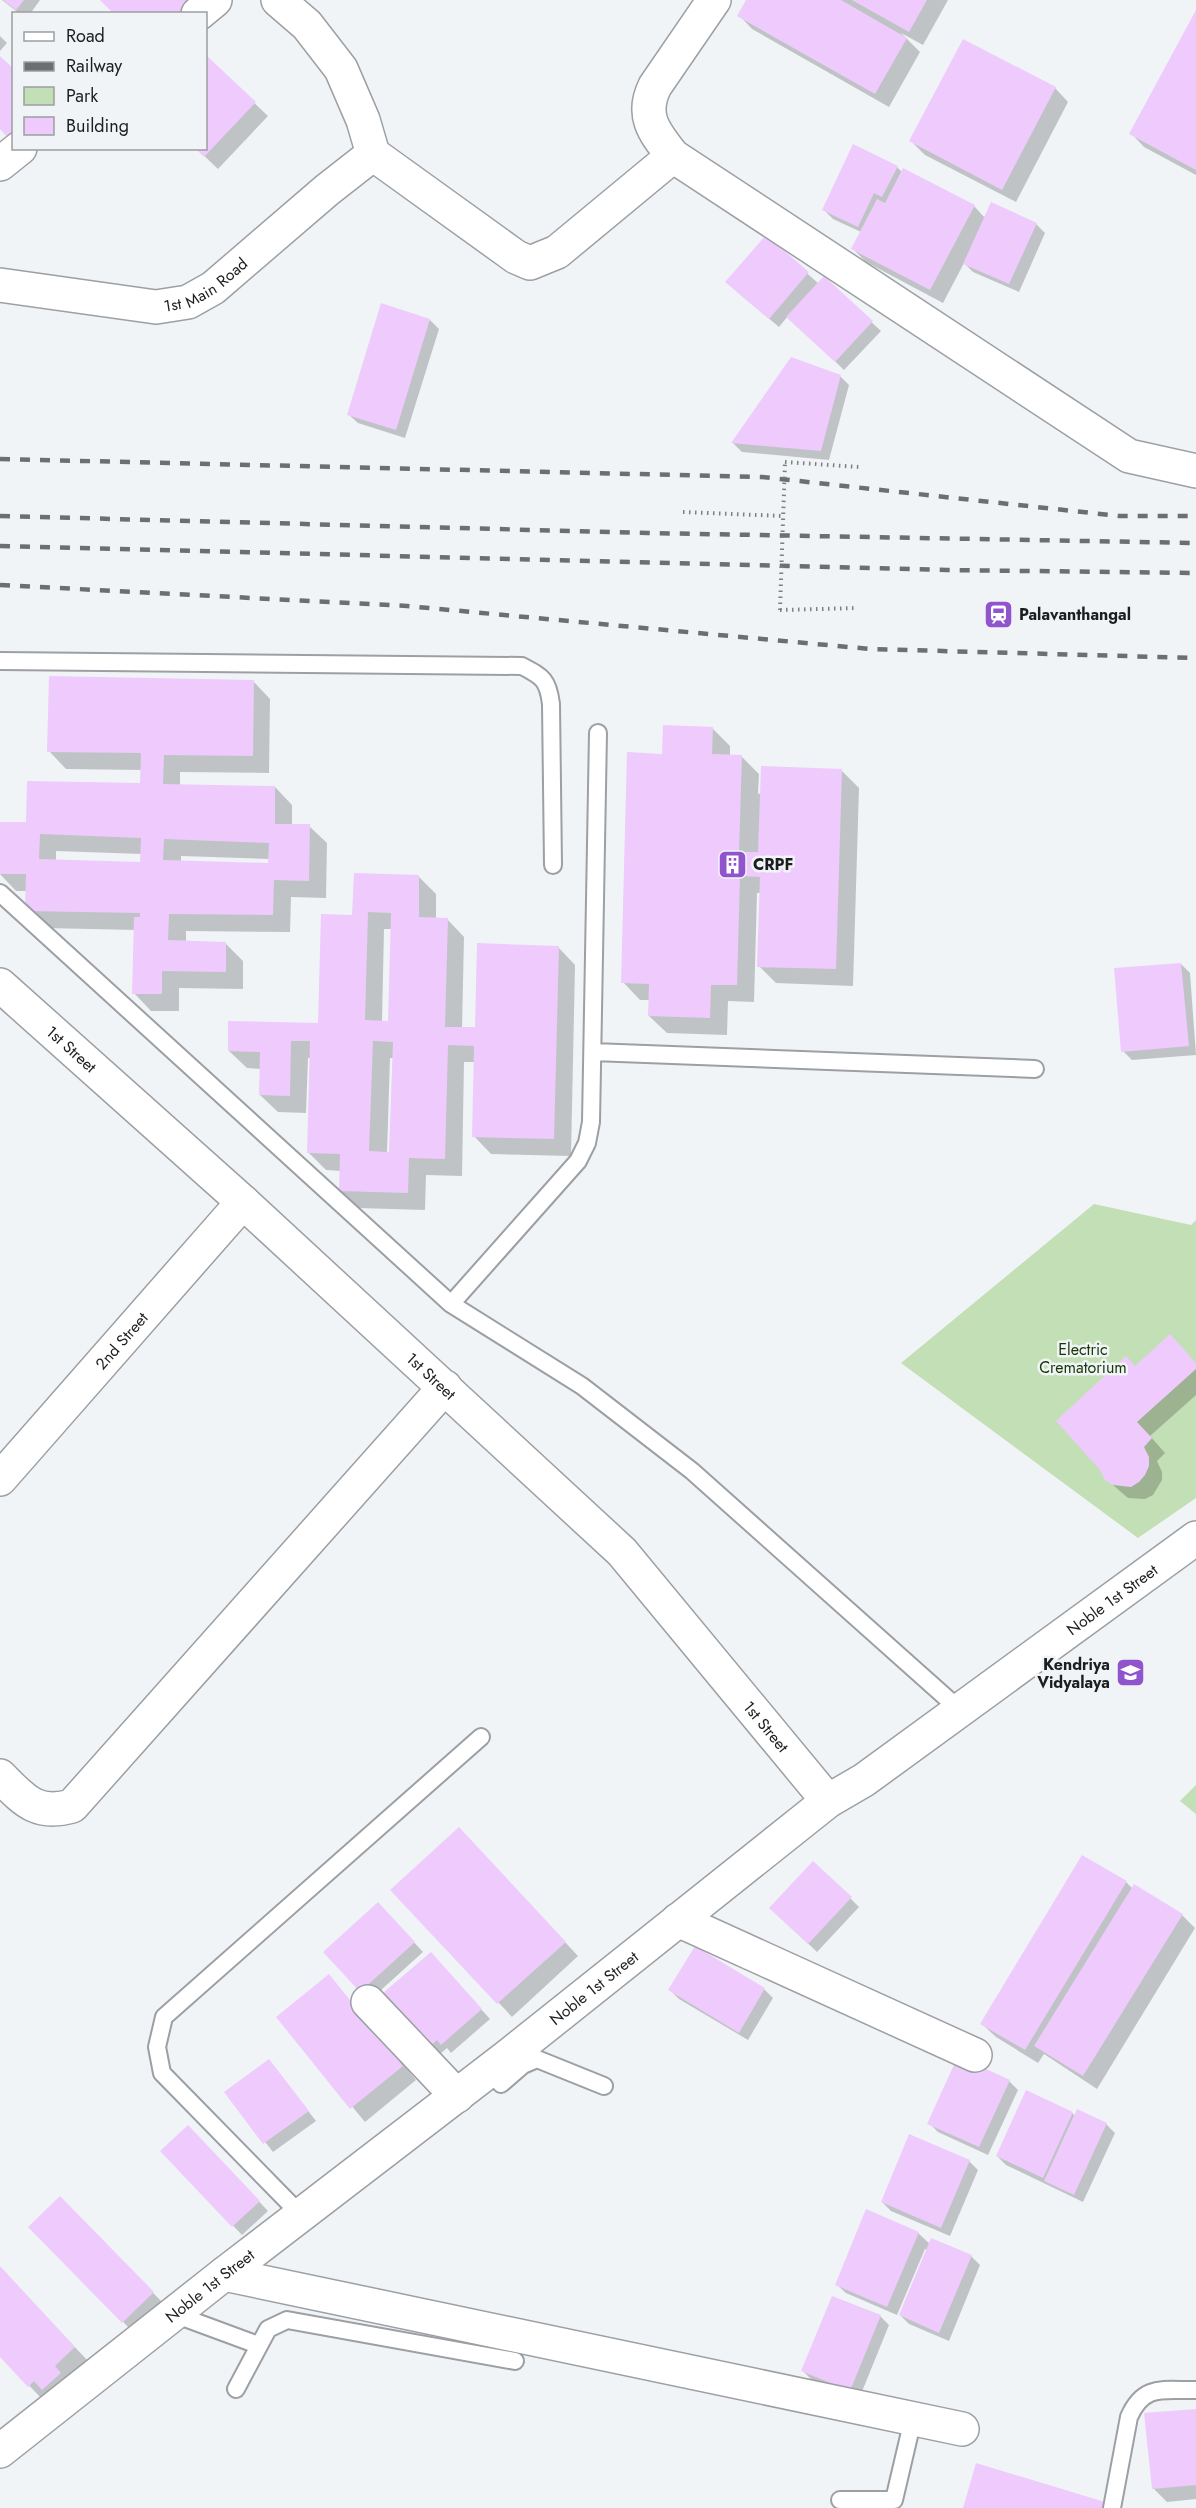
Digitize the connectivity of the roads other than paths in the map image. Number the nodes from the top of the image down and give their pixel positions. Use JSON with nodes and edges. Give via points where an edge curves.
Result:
{"nodes":[{"id":1,"x":215,"y":0,"type":"edge"},
{"id":2,"x":278,"y":0,"type":"edge"},
{"id":3,"x":714,"y":0,"type":"edge"},
{"id":4,"x":200,"y":12,"type":"edge"},
{"id":5,"x":18,"y":150,"type":"edge"},
{"id":6,"x":373,"y":154,"type":"junction"},
{"id":7,"x":673,"y":156,"type":"junction"},
{"id":8,"x":0,"y":164,"type":"edge"},
{"id":9,"x":0,"y":285,"type":"edge"},
{"id":10,"x":1196,"y":471,"type":"edge"},
{"id":11,"x":0,"y":661,"type":"edge"},
{"id":12,"x":598,"y":733,"type":"dead end"},
{"id":13,"x":553,"y":865,"type":"dead end"},
{"id":14,"x":0,"y":893,"type":"edge"},
{"id":15,"x":0,"y":985,"type":"edge"},
{"id":16,"x":593,"y":1052,"type":"junction"},
{"id":17,"x":1035,"y":1070,"type":"dead end"},
{"id":18,"x":243,"y":1202,"type":"junction"},
{"id":19,"x":451,"y":1304,"type":"junction"},
{"id":20,"x":445,"y":1387,"type":"junction"},
{"id":21,"x":0,"y":1479,"type":"edge"},
{"id":22,"x":1196,"y":1538,"type":"edge"},
{"id":23,"x":960,"y":1710,"type":"junction"},
{"id":24,"x":481,"y":1737,"type":"dead end"},
{"id":25,"x":0,"y":1776,"type":"edge"},
{"id":26,"x":828,"y":1801,"type":"junction"},
{"id":27,"x":678,"y":1920,"type":"junction"},
{"id":28,"x":368,"y":2002,"type":"dead end"},
{"id":29,"x":975,"y":2055,"type":"dead end"},
{"id":30,"x":511,"y":2068,"type":"junction"},
{"id":31,"x":604,"y":2086,"type":"dead end"},
{"id":32,"x":457,"y":2096,"type":"junction"},
{"id":33,"x":301,"y":2215,"type":"junction"},
{"id":34,"x":224,"y":2274,"type":"junction"},
{"id":35,"x":174,"y":2314,"type":"junction"},
{"id":36,"x":258,"y":2345,"type":"junction"},
{"id":37,"x":515,"y":2361,"type":"dead end"},
{"id":38,"x":236,"y":2389,"type":"dead end"},
{"id":39,"x":1196,"y":2390,"type":"edge"},
{"id":40,"x":913,"y":2419,"type":"junction"},
{"id":41,"x":962,"y":2429,"type":"dead end"},
{"id":42,"x":3,"y":2444,"type":"edge"},
{"id":43,"x":840,"y":2500,"type":"dead end"},
{"id":44,"x":1112,"y":2508,"type":"edge"}],
"edges":[{"from":1,"to":4,"type":"street"},
{"from":2,"to":6,"type":"street","via":[[307,25],[341,69]]},
{"from":3,"to":7,"type":"street","via":[[649,98],[649,116],[655,132]]},
{"from":5,"to":8,"type":"street"},
{"from":6,"to":7,"type":"street","via":[[516,257],[530,263],[557,252]]},
{"from":6,"to":9,"type":"street","name":"1st Main Road","via":[[213,288],[188,302],[156,307]]},
{"from":7,"to":10,"type":"street","via":[[1129,456]]},
{"from":11,"to":13,"type":"lane","via":[[522,666],[542,676],[549,688]]},
{"from":12,"to":16,"type":"lane"},
{"from":14,"to":19,"type":"lane"},
{"from":15,"to":18,"type":"street","name":"1st Street"},
{"from":16,"to":17,"type":"lane"},
{"from":16,"to":19,"type":"lane","via":[[591,1122],[578,1161]]},
{"from":18,"to":20,"type":"street","name":"1st Street"},
{"from":18,"to":21,"type":"street","name":"2nd Street"},
{"from":19,"to":23,"type":"lane","via":[[582,1386],[692,1471]]},
{"from":20,"to":25,"type":"street","via":[[72,1806],[55,1811],[39,1809],[22,1799]]},
{"from":20,"to":26,"type":"street","name":"1st Street","via":[[622,1552]]},
{"from":22,"to":23,"type":"street","name":"Noble 1st Street"},
{"from":23,"to":26,"type":"street","name":"Noble 1st Street","via":[[864,1780]]},
{"from":24,"to":33,"type":"lane","via":[[164,2017],[157,2047],[162,2073]]},
{"from":26,"to":27,"type":"street","name":"Noble 1st Street"},
{"from":27,"to":29,"type":"street"},
{"from":27,"to":30,"type":"street","name":"Noble 1st Street"},
{"from":28,"to":32,"type":"street"},
{"from":30,"to":31,"type":"lane","via":[[537,2059]]},
{"from":30,"to":32,"type":"street","name":"Noble 1st Street"},
{"from":32,"to":33,"type":"street","name":"Noble 1st Street"},
{"from":33,"to":34,"type":"street","name":"Noble 1st Street"},
{"from":34,"to":35,"type":"street","name":"Noble 1st Street"},
{"from":34,"to":40,"type":"street"},
{"from":35,"to":36,"type":"lane"},
{"from":35,"to":42,"type":"street","name":"Noble 1st Street"},
{"from":36,"to":37,"type":"lane","via":[[268,2329],[287,2319]]},
{"from":36,"to":38,"type":"lane"},
{"from":39,"to":44,"type":"lane","via":[[1146,2393],[1135,2403]]},
{"from":40,"to":41,"type":"street"},
{"from":40,"to":43,"type":"lane","via":[[894,2500]]}]}
